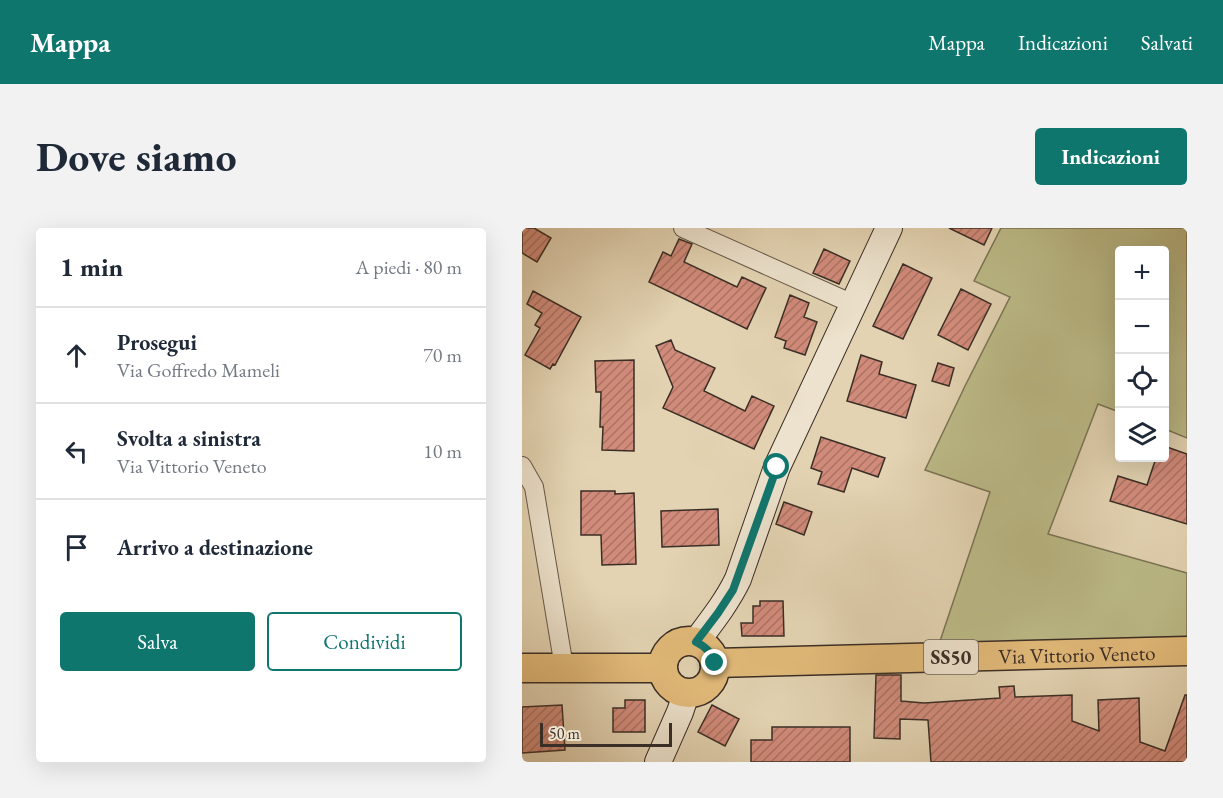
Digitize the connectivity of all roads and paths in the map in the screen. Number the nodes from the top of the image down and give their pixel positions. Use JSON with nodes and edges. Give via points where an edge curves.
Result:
{"nodes":[{"id":1,"x":683,"y":228,"type":"edge"},
{"id":2,"x":889,"y":228,"type":"edge"},
{"id":3,"x":853,"y":304,"type":"junction"},
{"id":4,"x":522,"y":466,"type":"edge"},
{"id":5,"x":696,"y":642,"type":"junction"},
{"id":6,"x":1187,"y":651,"type":"edge"},
{"id":7,"x":715,"y":663,"type":"junction"},
{"id":8,"x":663,"y":666,"type":"junction"},
{"id":9,"x":522,"y":668,"type":"edge"},
{"id":10,"x":564,"y":668,"type":"junction"},
{"id":11,"x":686,"y":694,"type":"junction"},
{"id":12,"x":658,"y":762,"type":"edge"}],
"edges":[{"from":1,"to":3,"type":"street"},
{"from":2,"to":3,"type":"street"},
{"from":3,"to":5,"type":"street","via":[[777,467],[733,590]]},
{"from":4,"to":10,"type":"street","via":[[534,487]]},
{"from":5,"to":7,"type":"main road","via":[[705,646]]},
{"from":5,"to":8,"type":"main road","via":[[684,641],[673,646]]},
{"from":6,"to":7,"type":"main road","name":"Via Vittorio Veneto","number":"SS50"},
{"from":7,"to":11,"type":"main road","via":[[708,686]]},
{"from":8,"to":10,"type":"main road"},
{"from":8,"to":11,"type":"main road","via":[[669,684]]},
{"from":9,"to":10,"type":"main road"},
{"from":11,"to":12,"type":"street"}]}
